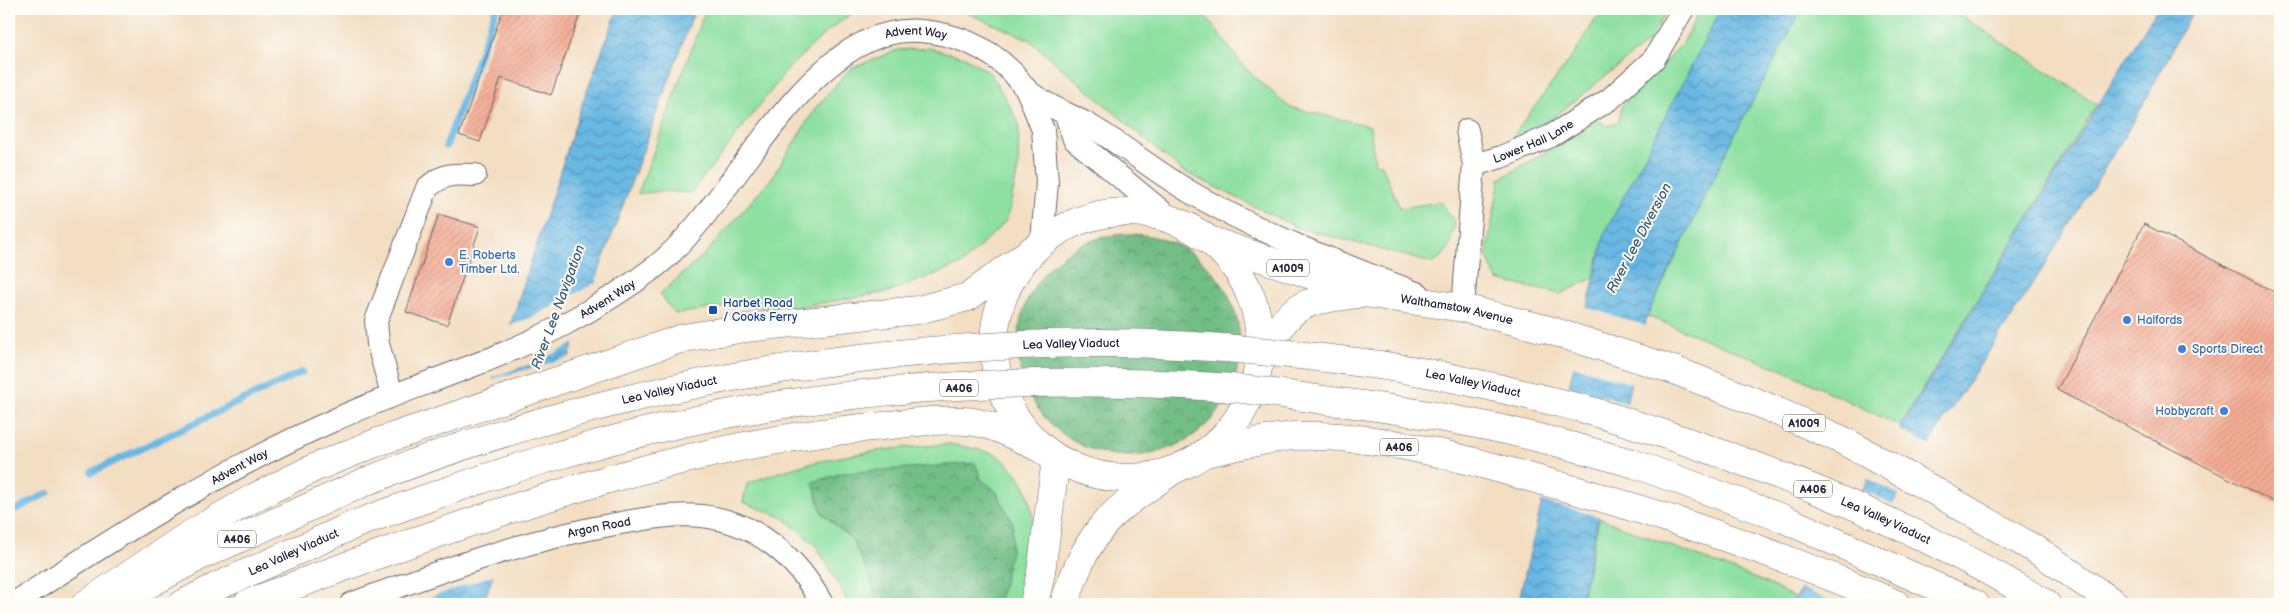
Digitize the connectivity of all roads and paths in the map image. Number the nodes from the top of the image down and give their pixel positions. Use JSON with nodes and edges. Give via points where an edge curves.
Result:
{"nodes":[{"id":1,"x":1683,"y":9,"type":"edge"},
{"id":2,"x":1027,"y":90,"type":"junction"},
{"id":3,"x":1066,"y":115,"type":"junction"},
{"id":4,"x":1467,"y":130,"type":"dead end"},
{"id":5,"x":1474,"y":165,"type":"junction"},
{"id":6,"x":475,"y":175,"type":"dead end"},
{"id":7,"x":1171,"y":218,"type":"junction"},
{"id":8,"x":1212,"y":241,"type":"junction"},
{"id":9,"x":1038,"y":244,"type":"junction"},
{"id":10,"x":1364,"y":293,"type":"junction"},
{"id":11,"x":1455,"y":307,"type":"junction"},
{"id":12,"x":1260,"y":364,"type":"junction"},
{"id":13,"x":392,"y":395,"type":"junction"},
{"id":14,"x":1050,"y":454,"type":"junction"},
{"id":15,"x":1206,"y":454,"type":"junction"},
{"id":16,"x":1170,"y":472,"type":"junction"},
{"id":17,"x":2039,"y":600,"type":"edge"},
{"id":18,"x":14,"y":604,"type":"edge"},
{"id":19,"x":86,"y":604,"type":"edge"},
{"id":20,"x":111,"y":604,"type":"edge"},
{"id":21,"x":183,"y":604,"type":"edge"},
{"id":22,"x":248,"y":604,"type":"edge"},
{"id":23,"x":350,"y":604,"type":"edge"},
{"id":24,"x":822,"y":604,"type":"edge"},
{"id":25,"x":1034,"y":604,"type":"edge"},
{"id":26,"x":1064,"y":604,"type":"edge"},
{"id":27,"x":1896,"y":604,"type":"edge"},
{"id":28,"x":1975,"y":604,"type":"edge"},
{"id":29,"x":2116,"y":604,"type":"edge"}],
"edges":[{"from":1,"to":5,"type":"street","name":"Lower Hall Lane","via":[[1654,58],[1610,99],[1551,136]]},
{"from":2,"to":3,"type":"street"},
{"from":2,"to":9,"type":"street","via":[[1043,130],[1047,182]]},
{"from":2,"to":13,"type":"street","name":"Advent Way","via":[[1011,70],[983,48],[956,37],[905,31],[884,34],[858,44],[805,88],[701,221],[654,268],[575,319],[468,368]]},
{"from":3,"to":7,"type":"street","via":[[1074,138]]},
{"from":3,"to":11,"type":"street","via":[[1091,126],[1228,214],[1314,253]]},
{"from":4,"to":5,"type":"street"},
{"from":5,"to":11,"type":"street"},
{"from":6,"to":13,"type":"street","via":[[453,174],[438,178],[427,188],[376,321],[378,344]]},
{"from":7,"to":8,"type":"main road"},
{"from":7,"to":9,"type":"main road","via":[[1140,212],[1093,215],[1062,228]]},
{"from":8,"to":10,"type":"main road","number":"A1009"},
{"from":8,"to":12,"type":"main road","via":[[1238,269],[1250,292],[1260,332]]},
{"from":9,"to":14,"type":"main road","via":[[1012,276],[1000,300],[993,332],[995,368],[1008,408],[1029,436]]},
{"from":9,"to":19,"type":"main road","via":[[968,297],[918,310],[683,338],[378,442],[316,466],[230,511]]},
{"from":10,"to":11,"type":"main road","name":"Walthamstow Avenue","number":"A1009"},
{"from":10,"to":12,"type":"main road","number":"A1009","via":[[1317,300],[1291,312],[1278,328]]},
{"from":11,"to":29,"type":"main road","name":"Walthamstow Avenue","number":"A1009","via":[[1549,330],[1674,370],[1842,440],[2043,554]]},
{"from":12,"to":15,"type":"main road","via":[[1244,410],[1230,431]]},
{"from":13,"to":18,"type":"street","name":"Advent Way","via":[[291,439],[241,466],[106,542]]},
{"from":14,"to":16,"type":"main road","via":[[1091,474],[1133,479]]},
{"from":14,"to":22,"type":"main road","via":[[1012,434],[974,422],[924,422],[830,432],[722,449],[562,492],[345,565]]},
{"from":14,"to":25,"type":"main road","via":[[1041,572]]},
{"from":15,"to":16,"type":"main road"},
{"from":15,"to":27,"type":"main road","number":"A406","via":[[1268,439],[1296,436],[1354,438],[1444,455],[1614,500],[1689,524]]},
{"from":16,"to":26,"type":"main road","via":[[1113,515],[1101,528],[1083,555]]},
{"from":17,"to":20,"type":"main road","name":"Lea Valley Viaduct","number":"A406","bridge":true,"via":[[1966,559],[1874,515],[1776,474],[1645,427],[1581,408],[1471,382],[1359,362],[1208,347],[1104,343],[979,347],[862,357],[702,381],[550,419],[367,481],[200,556]]},
{"from":21,"to":28,"type":"main road","name":"Lea Valley Viaduct","number":"A406","bridge":true,"via":[[356,524],[480,479],[568,452],[733,413],[876,394],[1008,384],[1112,383],[1220,387],[1412,411],[1546,439],[1708,489],[1782,518]]},
{"from":23,"to":24,"type":"street","name":"Argon Road","via":[[472,561],[566,533],[680,516],[703,516],[748,528],[771,541],[802,573]]}]}
